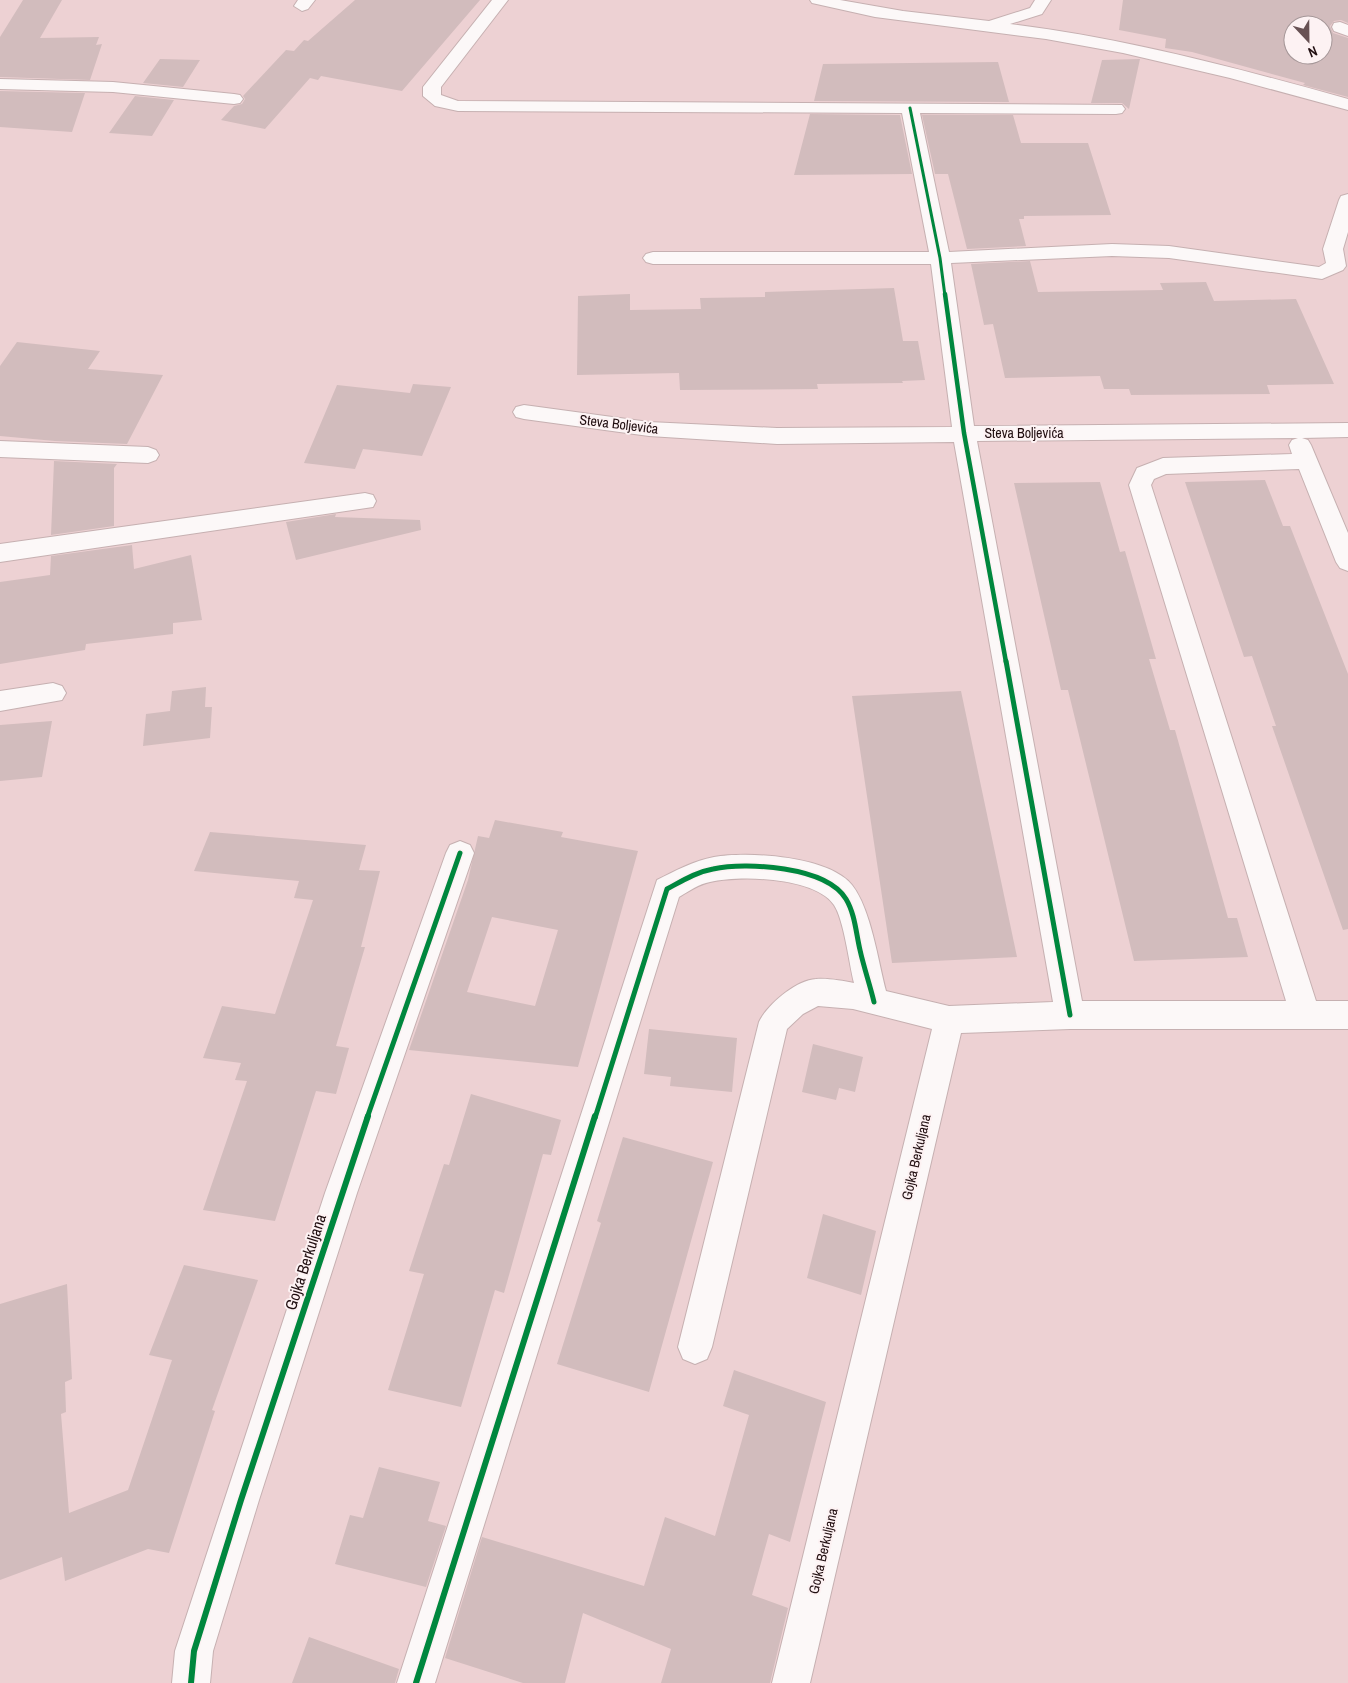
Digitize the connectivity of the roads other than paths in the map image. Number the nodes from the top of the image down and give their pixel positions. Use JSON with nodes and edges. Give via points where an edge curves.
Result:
{"nodes":[{"id":1,"x":500,"y":0,"type":"edge"},
{"id":2,"x":818,"y":0,"type":"edge"},
{"id":3,"x":1043,"y":0,"type":"edge"},
{"id":4,"x":992,"y":28,"type":"junction"},
{"id":5,"x":0,"y":84,"type":"edge"},
{"id":6,"x":234,"y":99,"type":"dead end"},
{"id":7,"x":1348,"y":105,"type":"edge"},
{"id":8,"x":910,"y":108,"type":"junction"},
{"id":9,"x":1116,"y":109,"type":"dead end"},
{"id":10,"x":1348,"y":200,"type":"edge"},
{"id":11,"x":653,"y":258,"type":"dead end"},
{"id":12,"x":940,"y":258,"type":"junction"},
{"id":13,"x":524,"y":412,"type":"dead end"},
{"id":14,"x":1348,"y":430,"type":"edge"},
{"id":15,"x":1294,"y":432,"type":"junction"},
{"id":16,"x":964,"y":433,"type":"junction"},
{"id":17,"x":0,"y":449,"type":"edge"},
{"id":18,"x":148,"y":455,"type":"dead end"},
{"id":19,"x":1307,"y":461,"type":"junction"},
{"id":20,"x":365,"y":501,"type":"dead end"},
{"id":21,"x":0,"y":553,"type":"edge"},
{"id":22,"x":1348,"y":562,"type":"edge"},
{"id":23,"x":53,"y":693,"type":"dead end"},
{"id":24,"x":0,"y":701,"type":"edge"},
{"id":25,"x":460,"y":853,"type":"dead end"},
{"id":26,"x":874,"y":1002,"type":"junction"},
{"id":27,"x":1070,"y":1015,"type":"junction"},
{"id":28,"x":1305,"y":1015,"type":"junction"},
{"id":29,"x":1348,"y":1015,"type":"edge"},
{"id":30,"x":949,"y":1020,"type":"junction"},
{"id":31,"x":695,"y":1347,"type":"dead end"},
{"id":32,"x":192,"y":1683,"type":"edge"},
{"id":33,"x":416,"y":1683,"type":"edge"},
{"id":34,"x":791,"y":1683,"type":"edge"}],
"edges":[{"from":1,"to":8,"type":"street","via":[[432,87],[432,96],[436,100],[458,106]]},
{"from":2,"to":4,"type":"street","via":[[901,17]]},
{"from":3,"to":4,"type":"street","via":[[1036,11],[996,23]]},
{"from":4,"to":7,"type":"street","via":[[1121,47],[1256,78]]},
{"from":5,"to":6,"type":"street","via":[[113,87]]},
{"from":8,"to":9,"type":"street"},
{"from":8,"to":12,"type":"street"},
{"from":10,"to":12,"type":"street","via":[[1333,249],[1336,266],[1322,273],[1170,252],[1112,250]]},
{"from":11,"to":12,"type":"street"},
{"from":12,"to":16,"type":"street"},
{"from":13,"to":16,"type":"street","name":"Steva Boljevića","via":[[649,429],[777,436]]},
{"from":14,"to":15,"type":"street","name":"Steva Boljevića"},
{"from":15,"to":16,"type":"street","name":"Steva Boljevića"},
{"from":15,"to":19,"type":"street"},
{"from":16,"to":27,"type":"street"},
{"from":17,"to":18,"type":"street"},
{"from":19,"to":22,"type":"street"},
{"from":19,"to":28,"type":"street","via":[[1163,466],[1145,474],[1140,485]]},
{"from":20,"to":21,"type":"street"},
{"from":23,"to":24,"type":"street"},
{"from":25,"to":32,"type":"street","name":"Gojka Berkuljana","via":[[341,1193],[241,1500],[194,1651]]},
{"from":26,"to":30,"type":"street"},
{"from":26,"to":31,"type":"street","via":[[815,992],[793,1004],[774,1022]]},
{"from":26,"to":33,"type":"street","via":[[851,907],[830,883],[806,874],[719,868],[693,875],[667,889]]},
{"from":27,"to":28,"type":"street"},
{"from":27,"to":30,"type":"street"},
{"from":28,"to":29,"type":"street"},
{"from":30,"to":34,"type":"street","name":"Gojka Berkuljana"}]}
